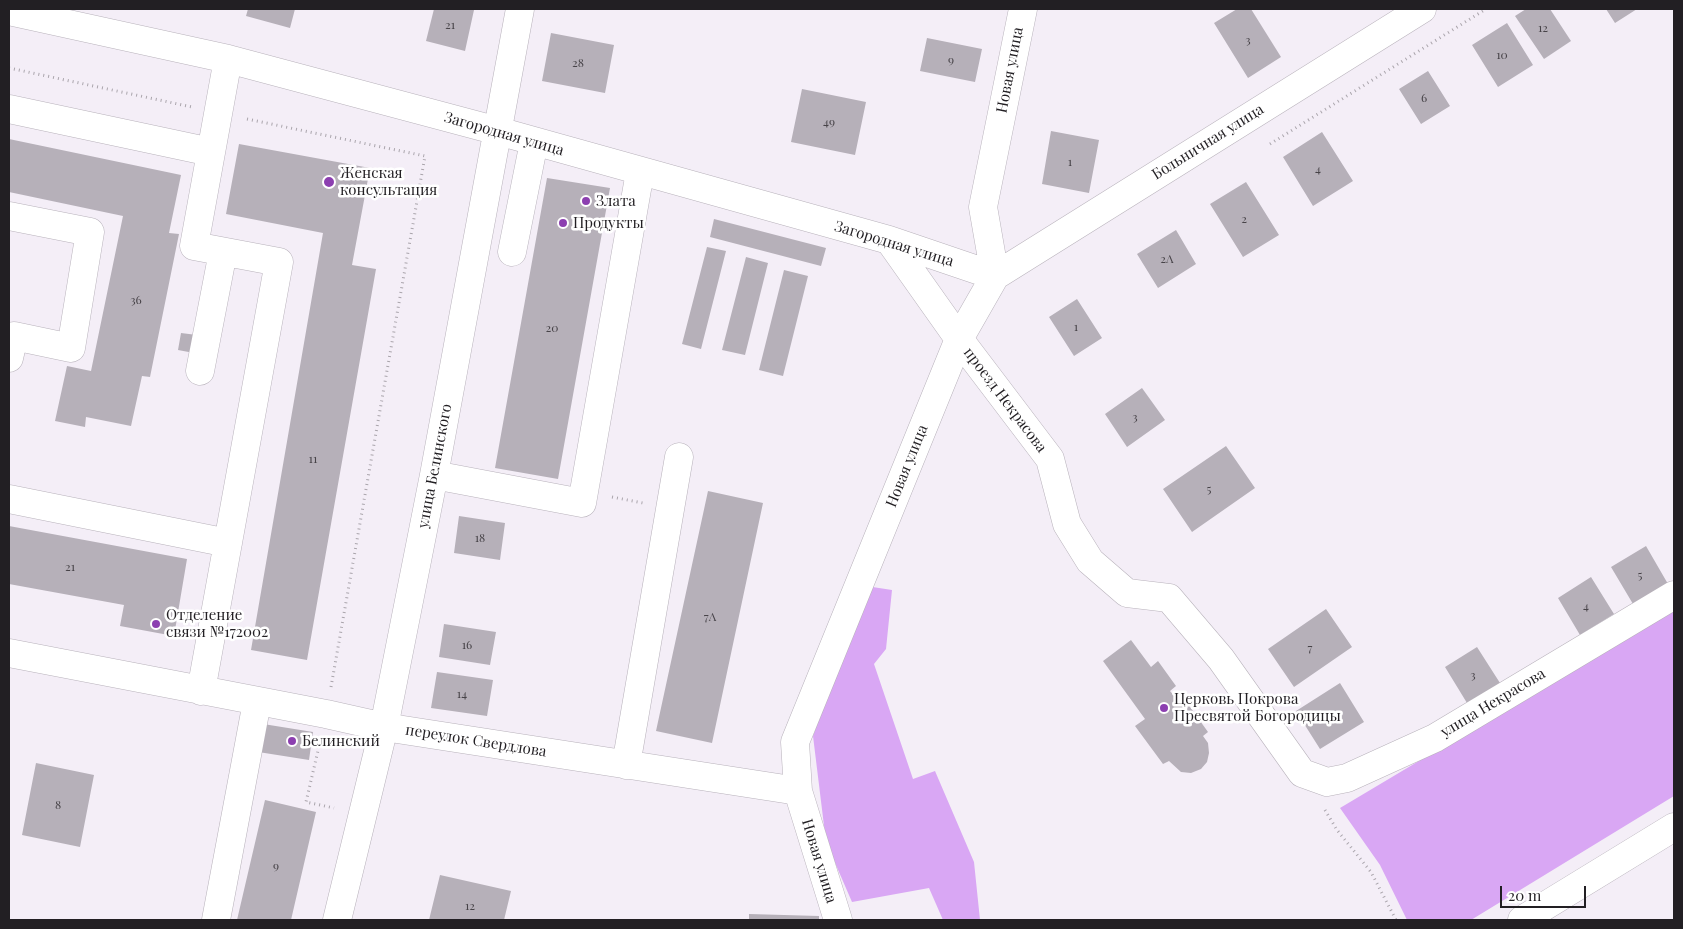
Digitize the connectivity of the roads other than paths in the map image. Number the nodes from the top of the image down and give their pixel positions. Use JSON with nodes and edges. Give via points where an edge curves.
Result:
{"nodes":[{"id":1,"x":520,"y":9,"type":"edge"},
{"id":2,"x":1023,"y":9,"type":"edge"},
{"id":3,"x":1422,"y":9,"type":"edge"},
{"id":4,"x":9,"y":11,"type":"edge"},
{"id":5,"x":228,"y":59,"type":"junction"},
{"id":6,"x":9,"y":109,"type":"edge"},
{"id":7,"x":498,"y":131,"type":"junction"},
{"id":8,"x":534,"y":142,"type":"junction"},
{"id":9,"x":211,"y":152,"type":"junction"},
{"id":10,"x":640,"y":172,"type":"junction"},
{"id":11,"x":9,"y":216,"type":"edge"},
{"id":12,"x":888,"y":240,"type":"junction"},
{"id":13,"x":223,"y":252,"type":"junction"},
{"id":14,"x":512,"y":252,"type":"dead end"},
{"id":15,"x":995,"y":276,"type":"junction"},
{"id":16,"x":959,"y":339,"type":"junction"},
{"id":17,"x":9,"y":358,"type":"edge"},
{"id":18,"x":200,"y":371,"type":"dead end"},
{"id":19,"x":679,"y":457,"type":"dead end"},
{"id":20,"x":434,"y":475,"type":"junction"},
{"id":21,"x":9,"y":499,"type":"edge"},
{"id":22,"x":228,"y":543,"type":"junction"},
{"id":23,"x":1674,"y":596,"type":"edge"},
{"id":24,"x":9,"y":653,"type":"edge"},
{"id":25,"x":201,"y":691,"type":"junction"},
{"id":26,"x":257,"y":702,"type":"junction"},
{"id":27,"x":384,"y":727,"type":"junction"},
{"id":28,"x":626,"y":765,"type":"junction"},
{"id":29,"x":1302,"y":773,"type":"joint"},
{"id":30,"x":798,"y":791,"type":"junction"},
{"id":31,"x":1674,"y":827,"type":"edge"},
{"id":32,"x":216,"y":920,"type":"edge"},
{"id":33,"x":337,"y":920,"type":"edge"},
{"id":34,"x":838,"y":920,"type":"edge"},
{"id":35,"x":1522,"y":920,"type":"edge"}],
"edges":[{"from":1,"to":7,"type":"street","name":"улица Белинского"},
{"from":2,"to":15,"type":"street","name":"Новая улица","via":[[983,207]]},
{"from":3,"to":15,"type":"street","name":"Больничная улица"},
{"from":4,"to":5,"type":"street","name":"Загородная улица"},
{"from":5,"to":7,"type":"street","name":"Загородная улица"},
{"from":5,"to":9,"type":"street"},
{"from":6,"to":9,"type":"street"},
{"from":7,"to":8,"type":"street","name":"Загородная улица"},
{"from":7,"to":20,"type":"street","name":"улица Белинского"},
{"from":8,"to":10,"type":"street","name":"Загородная улица"},
{"from":8,"to":14,"type":"street"},
{"from":9,"to":13,"type":"street","via":[[194,246]]},
{"from":10,"to":12,"type":"street","name":"Загородная улица"},
{"from":10,"to":20,"type":"street","via":[[582,502]]},
{"from":11,"to":17,"type":"street","via":[[90,232],[71,348],[14,336]]},
{"from":12,"to":15,"type":"street","name":"Загородная улица"},
{"from":12,"to":16,"type":"street","name":"проезд Некрасова"},
{"from":13,"to":18,"type":"street"},
{"from":13,"to":22,"type":"street","via":[[279,262]]},
{"from":15,"to":16,"type":"street","name":"Новая улица"},
{"from":16,"to":29,"type":"street","name":"проезд Некрасова","via":[[1050,459],[1067,524],[1090,561],[1127,593],[1169,598],[1221,659]]},
{"from":16,"to":30,"type":"street","name":"Новая улица","via":[[795,742]]},
{"from":19,"to":28,"type":"street"},
{"from":20,"to":27,"type":"street","name":"улица Белинского"},
{"from":21,"to":22,"type":"street"},
{"from":22,"to":25,"type":"street"},
{"from":23,"to":29,"type":"street","name":"улица Некрасова","via":[[1435,738],[1347,778],[1327,782]]},
{"from":24,"to":25,"type":"street","name":"переулок Свердлова"},
{"from":25,"to":26,"type":"street","name":"переулок Свердлова"},
{"from":26,"to":27,"type":"street","name":"переулок Свердлова"},
{"from":26,"to":32,"type":"street"},
{"from":27,"to":28,"type":"street","name":"переулок Свердлова"},
{"from":27,"to":33,"type":"street","name":"улица Белинского"},
{"from":28,"to":30,"type":"street","name":"переулок Свердлова"},
{"from":30,"to":34,"type":"street","name":"Новая улица"},
{"from":31,"to":35,"type":"street"}]}
